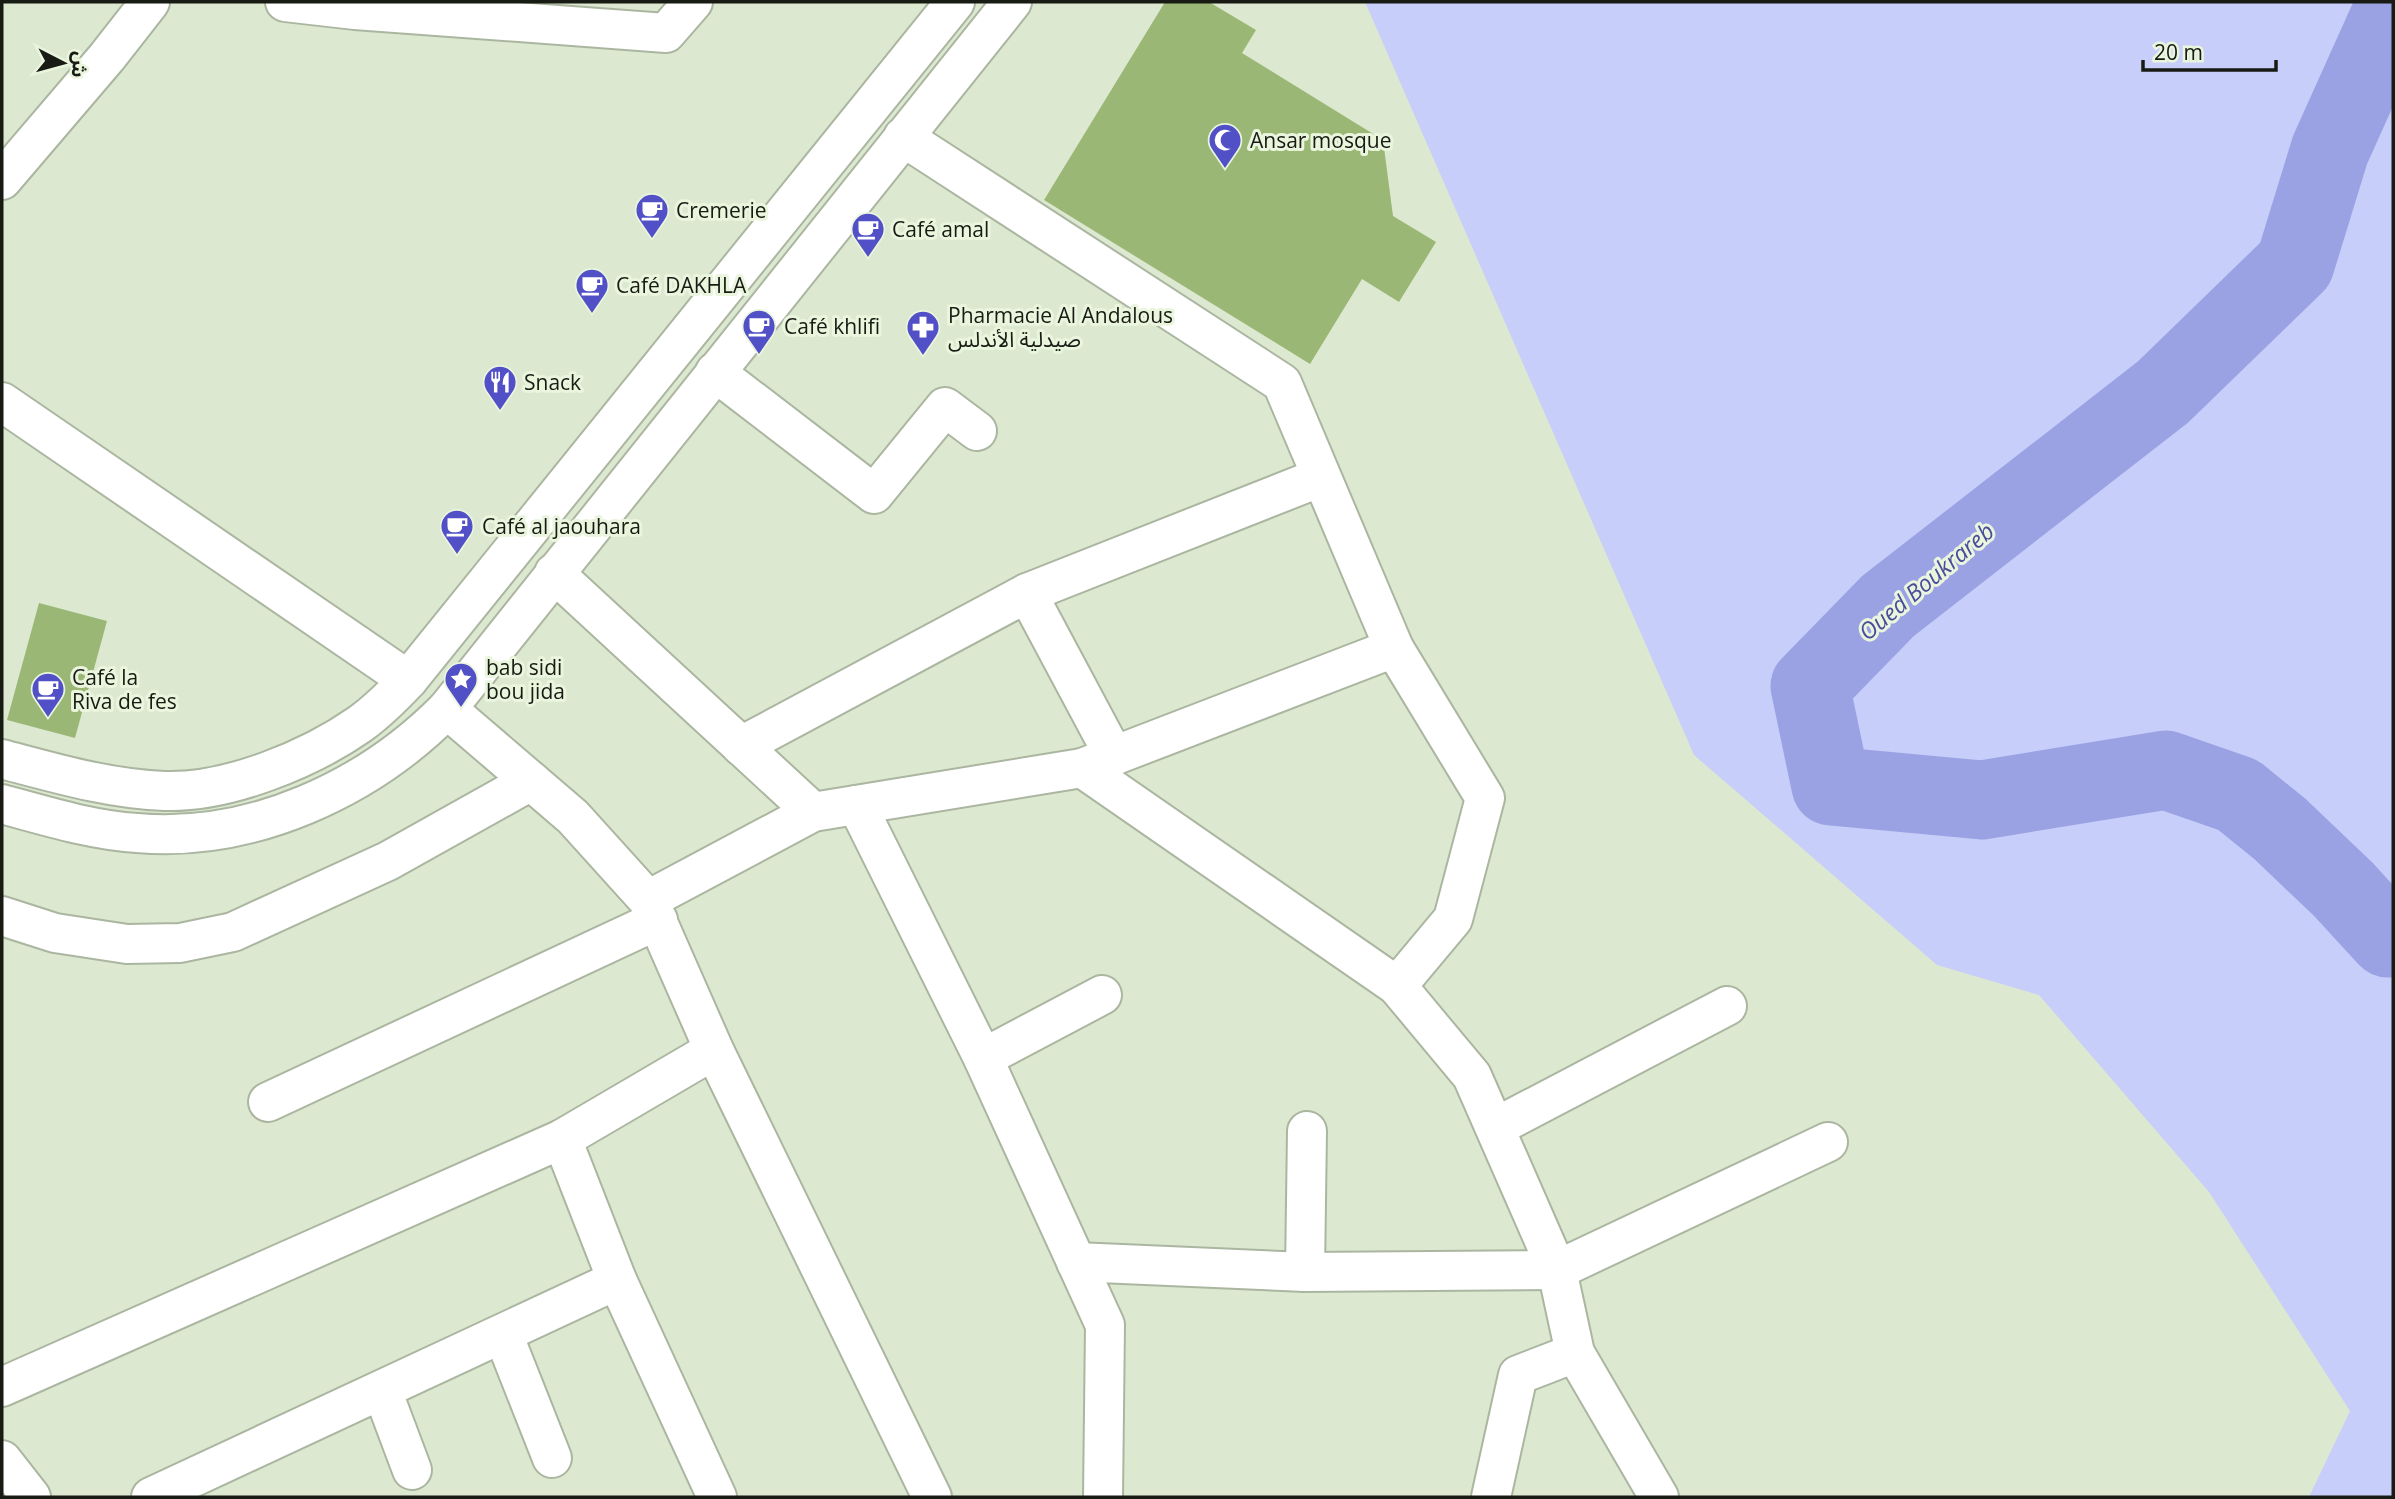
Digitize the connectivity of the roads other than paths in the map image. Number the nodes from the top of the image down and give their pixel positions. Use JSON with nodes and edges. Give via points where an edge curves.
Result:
{"nodes":[{"id":1,"x":150,"y":2,"type":"edge"},
{"id":2,"x":285,"y":2,"type":"edge"},
{"id":3,"x":693,"y":2,"type":"edge"},
{"id":4,"x":955,"y":2,"type":"edge"},
{"id":5,"x":1012,"y":2,"type":"edge"},
{"id":6,"x":356,"y":6,"type":"edge"},
{"id":7,"x":903,"y":137,"type":"junction"},
{"id":8,"x":2,"y":180,"type":"edge"},
{"id":9,"x":715,"y":372,"type":"junction"},
{"id":10,"x":2,"y":402,"type":"edge"},
{"id":11,"x":977,"y":431,"type":"dead end"},
{"id":12,"x":1321,"y":477,"type":"junction"},
{"id":13,"x":554,"y":573,"type":"junction"},
{"id":14,"x":1027,"y":593,"type":"junction"},
{"id":15,"x":1394,"y":648,"type":"junction"},
{"id":16,"x":408,"y":680,"type":"junction"},
{"id":17,"x":447,"y":709,"type":"junction"},
{"id":18,"x":741,"y":746,"type":"junction"},
{"id":19,"x":2,"y":759,"type":"edge"},
{"id":20,"x":1098,"y":762,"type":"junction"},
{"id":21,"x":531,"y":781,"type":"junction"},
{"id":22,"x":2,"y":804,"type":"edge"},
{"id":23,"x":857,"y":805,"type":"junction"},
{"id":24,"x":813,"y":812,"type":"junction"},
{"id":25,"x":653,"y":910,"type":"junction"},
{"id":26,"x":2,"y":916,"type":"edge"},
{"id":27,"x":1397,"y":986,"type":"junction"},
{"id":28,"x":1102,"y":995,"type":"dead end"},
{"id":29,"x":1727,"y":1006,"type":"dead end"},
{"id":30,"x":714,"y":1051,"type":"junction"},
{"id":31,"x":983,"y":1058,"type":"junction"},
{"id":32,"x":268,"y":1102,"type":"dead end"},
{"id":33,"x":1496,"y":1127,"type":"junction"},
{"id":34,"x":1307,"y":1131,"type":"dead end"},
{"id":35,"x":562,"y":1139,"type":"junction"},
{"id":36,"x":1828,"y":1142,"type":"dead end"},
{"id":37,"x":1076,"y":1262,"type":"junction"},
{"id":38,"x":1557,"y":1270,"type":"junction"},
{"id":39,"x":1305,"y":1272,"type":"junction"},
{"id":40,"x":617,"y":1280,"type":"junction"},
{"id":41,"x":503,"y":1334,"type":"junction"},
{"id":42,"x":1575,"y":1353,"type":"junction"},
{"id":43,"x":2,"y":1387,"type":"edge"},
{"id":44,"x":382,"y":1390,"type":"junction"},
{"id":45,"x":552,"y":1458,"type":"dead end"},
{"id":46,"x":2,"y":1460,"type":"edge"},
{"id":47,"x":412,"y":1471,"type":"dead end"},
{"id":48,"x":202,"y":1486,"type":"edge"},
{"id":49,"x":31,"y":1497,"type":"edge"},
{"id":50,"x":151,"y":1497,"type":"edge"},
{"id":51,"x":717,"y":1497,"type":"edge"},
{"id":52,"x":932,"y":1497,"type":"edge"},
{"id":53,"x":1103,"y":1497,"type":"edge"},
{"id":54,"x":1492,"y":1497,"type":"edge"},
{"id":55,"x":1659,"y":1497,"type":"edge"}],
"edges":[{"from":1,"to":8,"type":"street"},
{"from":2,"to":6,"type":"street"},
{"from":3,"to":6,"type":"street","via":[[666,33]]},
{"from":4,"to":16,"type":"street"},
{"from":5,"to":7,"type":"street"},
{"from":7,"to":9,"type":"street"},
{"from":7,"to":12,"type":"street","via":[[1282,383]]},
{"from":9,"to":11,"type":"street","via":[[874,494],[945,407]]},
{"from":9,"to":13,"type":"street"},
{"from":10,"to":16,"type":"street"},
{"from":12,"to":14,"type":"street"},
{"from":12,"to":15,"type":"street"},
{"from":13,"to":17,"type":"street"},
{"from":13,"to":18,"type":"street"},
{"from":14,"to":18,"type":"street"},
{"from":14,"to":20,"type":"street"},
{"from":15,"to":20,"type":"street"},
{"from":15,"to":27,"type":"street","via":[[1485,798],[1453,919]]},
{"from":16,"to":19,"type":"street","via":[[382,707],[322,747],[231,782],[166,791],[120,787]]},
{"from":17,"to":21,"type":"street"},
{"from":17,"to":22,"type":"street","via":[[410,744],[354,781],[312,801],[227,829],[136,833]]},
{"from":18,"to":24,"type":"street"},
{"from":20,"to":23,"type":"street"},
{"from":20,"to":27,"type":"street"},
{"from":21,"to":25,"type":"street","via":[[573,817]]},
{"from":21,"to":26,"type":"street","via":[[388,860],[233,932],[180,943],[127,944],[55,933]]},
{"from":23,"to":24,"type":"street"},
{"from":23,"to":31,"type":"street"},
{"from":24,"to":25,"type":"street"},
{"from":25,"to":30,"type":"street"},
{"from":25,"to":32,"type":"street"},
{"from":27,"to":33,"type":"street","via":[[1472,1076]]},
{"from":28,"to":31,"type":"street"},
{"from":29,"to":33,"type":"street"},
{"from":30,"to":35,"type":"street"},
{"from":30,"to":52,"type":"street"},
{"from":31,"to":37,"type":"street"},
{"from":33,"to":38,"type":"street"},
{"from":34,"to":39,"type":"street"},
{"from":35,"to":40,"type":"street"},
{"from":35,"to":43,"type":"street"},
{"from":36,"to":38,"type":"street"},
{"from":37,"to":39,"type":"street"},
{"from":37,"to":53,"type":"street","via":[[1105,1325]]},
{"from":38,"to":39,"type":"street"},
{"from":38,"to":42,"type":"street"},
{"from":40,"to":41,"type":"street"},
{"from":40,"to":51,"type":"street"},
{"from":41,"to":44,"type":"street"},
{"from":41,"to":45,"type":"street"},
{"from":42,"to":54,"type":"street","via":[[1518,1375]]},
{"from":42,"to":55,"type":"street"},
{"from":44,"to":47,"type":"street"},
{"from":44,"to":48,"type":"street"},
{"from":46,"to":49,"type":"street"},
{"from":48,"to":50,"type":"street"}]}
